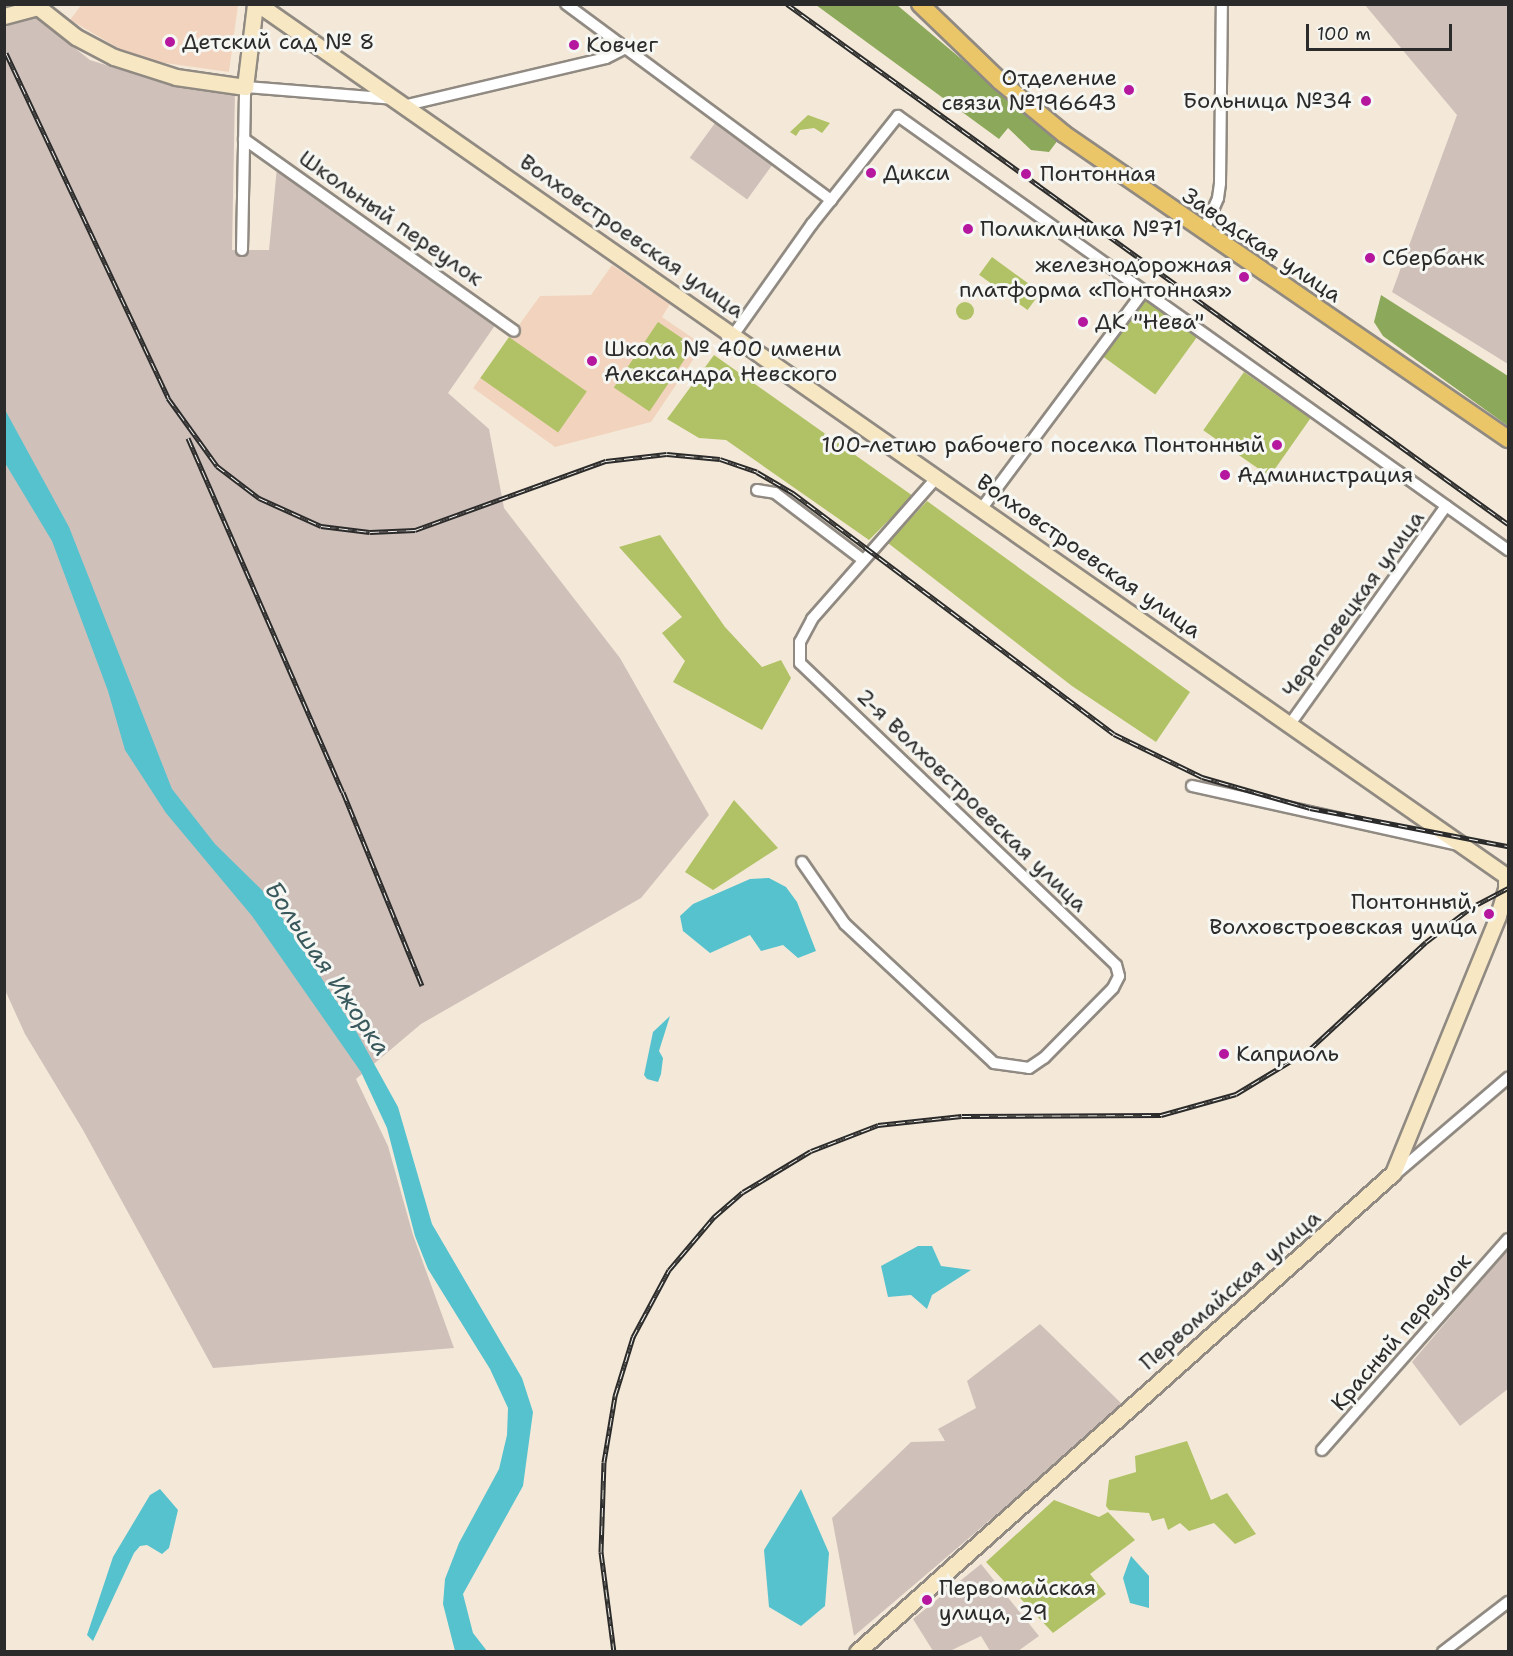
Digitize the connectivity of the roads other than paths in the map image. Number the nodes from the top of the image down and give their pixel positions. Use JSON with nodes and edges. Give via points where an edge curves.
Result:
{"nodes":[{"id":1,"x":257,"y":4,"type":"edge"},
{"id":2,"x":566,"y":4,"type":"edge"},
{"id":3,"x":920,"y":4,"type":"edge"},
{"id":4,"x":1222,"y":4,"type":"edge"},
{"id":5,"x":39,"y":6,"type":"edge"},
{"id":6,"x":4,"y":16,"type":"edge"},
{"id":7,"x":626,"y":48,"type":"junction"},
{"id":8,"x":245,"y":87,"type":"junction"},
{"id":9,"x":402,"y":102,"type":"junction"},
{"id":10,"x":244,"y":139,"type":"junction"},
{"id":11,"x":831,"y":200,"type":"junction"},
{"id":12,"x":1203,"y":232,"type":"junction"},
{"id":13,"x":242,"y":250,"type":"dead end"},
{"id":14,"x":1143,"y":291,"type":"junction"},
{"id":15,"x":514,"y":331,"type":"dead end"},
{"id":16,"x":734,"y":334,"type":"junction"},
{"id":17,"x":1509,"y":439,"type":"edge"},
{"id":18,"x":937,"y":477,"type":"junction"},
{"id":19,"x":757,"y":490,"type":"dead end"},
{"id":20,"x":1446,"y":506,"type":"junction"},
{"id":21,"x":982,"y":508,"type":"junction"},
{"id":22,"x":1509,"y":550,"type":"edge"},
{"id":23,"x":862,"y":559,"type":"junction"},
{"id":24,"x":1290,"y":724,"type":"junction"},
{"id":25,"x":1192,"y":786,"type":"dead end"},
{"id":26,"x":1463,"y":846,"type":"junction"},
{"id":27,"x":802,"y":862,"type":"dead end"},
{"id":28,"x":1507,"y":877,"type":"edge"},
{"id":29,"x":1509,"y":1078,"type":"edge"},
{"id":30,"x":1378,"y":1190,"type":"junction"},
{"id":31,"x":1508,"y":1239,"type":"edge"},
{"id":32,"x":1322,"y":1450,"type":"dead end"},
{"id":33,"x":1509,"y":1602,"type":"edge"},
{"id":34,"x":857,"y":1652,"type":"edge"},
{"id":35,"x":1443,"y":1652,"type":"edge"}],
"edges":[{"from":1,"to":8,"type":"street"},
{"from":1,"to":9,"type":"street","name":"Волховстроевская улица"},
{"from":2,"to":7,"type":"street"},
{"from":3,"to":12,"type":"main road","name":"Заводская улица","via":[[1033,110]]},
{"from":4,"to":12,"type":"street","via":[[1220,183],[1218,198]]},
{"from":5,"to":6,"type":"street"},
{"from":5,"to":8,"type":"street","via":[[76,37],[114,57],[176,76]]},
{"from":7,"to":9,"type":"street","via":[[606,58],[509,83]]},
{"from":7,"to":11,"type":"street"},
{"from":8,"to":9,"type":"street"},
{"from":8,"to":10,"type":"street"},
{"from":9,"to":16,"type":"street","name":"Волховстроевская улица"},
{"from":10,"to":13,"type":"street"},
{"from":10,"to":15,"type":"street","name":"Школьный переулок"},
{"from":11,"to":14,"type":"street","via":[[898,116]]},
{"from":11,"to":16,"type":"street"},
{"from":12,"to":17,"type":"main road","name":"Заводская улица"},
{"from":14,"to":20,"type":"street"},
{"from":14,"to":21,"type":"street"},
{"from":16,"to":18,"type":"street","name":"Волховстроевская улица"},
{"from":18,"to":21,"type":"street","name":"Волховстроевская улица"},
{"from":18,"to":23,"type":"street"},
{"from":19,"to":23,"type":"street","via":[[775,493]]},
{"from":20,"to":22,"type":"street"},
{"from":20,"to":24,"type":"street","name":"Череповецкая улица"},
{"from":21,"to":24,"type":"street","name":"Волховстроевская улица"},
{"from":23,"to":27,"type":"street","name":"2-я Волховстроевская улица","via":[[812,619],[800,642],[800,663],[1116,965],[1119,976],[1113,988],[1044,1058],[1029,1068],[994,1063],[845,924]]},
{"from":24,"to":26,"type":"street","name":"Волховстроевская улица"},
{"from":25,"to":26,"type":"street"},
{"from":26,"to":28,"type":"street","name":"Волховстроевская улица"},
{"from":28,"to":30,"type":"street","name":"Первомайская улица","via":[[1498,916],[1402,1157]]},
{"from":29,"to":30,"type":"street"},
{"from":30,"to":34,"type":"street","name":"Первомайская улица"},
{"from":31,"to":32,"type":"street","name":"Красный переулок"},
{"from":33,"to":35,"type":"street"}]}
